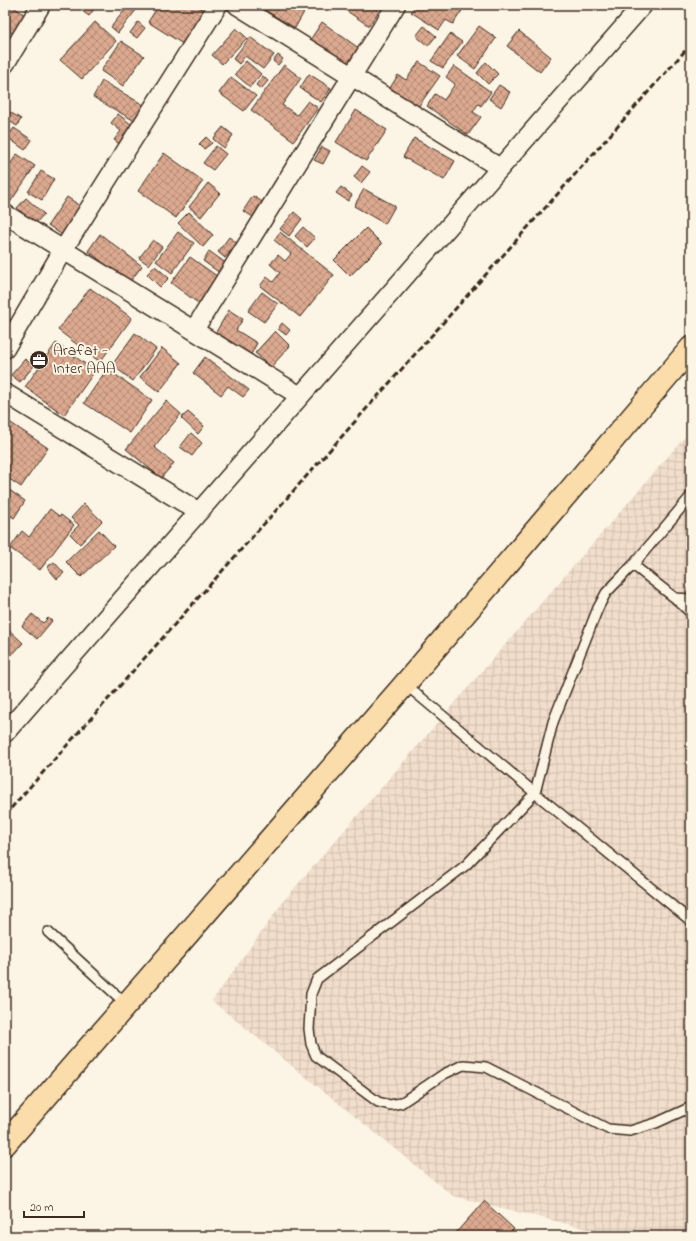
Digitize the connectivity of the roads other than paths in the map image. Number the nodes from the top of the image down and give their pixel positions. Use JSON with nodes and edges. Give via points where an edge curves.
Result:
{"nodes":[{"id":1,"x":42,"y":5,"type":"edge"},
{"id":2,"x":218,"y":5,"type":"edge"},
{"id":3,"x":237,"y":5,"type":"edge"},
{"id":4,"x":396,"y":5,"type":"edge"},
{"id":5,"x":643,"y":5,"type":"edge"},
{"id":6,"x":10,"y":44,"type":"edge"},
{"id":7,"x":5,"y":64,"type":"edge"},
{"id":8,"x":352,"y":76,"type":"junction"},
{"id":9,"x":500,"y":168,"type":"junction"},
{"id":10,"x":5,"y":214,"type":"edge"},
{"id":11,"x":63,"y":250,"type":"junction"},
{"id":12,"x":194,"y":330,"type":"junction"},
{"id":13,"x":691,"y":348,"type":"edge"},
{"id":14,"x":5,"y":349,"type":"edge"},
{"id":15,"x":5,"y":393,"type":"edge"},
{"id":16,"x":300,"y":396,"type":"junction"},
{"id":17,"x":691,"y":496,"type":"edge"},
{"id":18,"x":199,"y":512,"type":"junction"},
{"id":19,"x":633,"y":565,"type":"junction"},
{"id":20,"x":675,"y":598,"type":"junction"},
{"id":21,"x":691,"y":599,"type":"edge"},
{"id":22,"x":691,"y":613,"type":"edge"},
{"id":23,"x":405,"y":684,"type":"junction"},
{"id":24,"x":5,"y":733,"type":"edge"},
{"id":25,"x":534,"y":793,"type":"junction"},
{"id":26,"x":691,"y":921,"type":"edge"},
{"id":27,"x":48,"y":932,"type":"dead end"},
{"id":28,"x":126,"y":1004,"type":"junction"},
{"id":29,"x":691,"y":1107,"type":"edge"},
{"id":30,"x":5,"y":1144,"type":"edge"}],
"edges":[{"from":1,"to":6,"type":"street"},
{"from":2,"to":11,"type":"street"},
{"from":3,"to":8,"type":"street"},
{"from":4,"to":8,"type":"street"},
{"from":5,"to":9,"type":"street"},
{"from":6,"to":7,"type":"street"},
{"from":8,"to":9,"type":"street"},
{"from":8,"to":12,"type":"street"},
{"from":9,"to":16,"type":"street"},
{"from":10,"to":11,"type":"street"},
{"from":11,"to":12,"type":"street"},
{"from":11,"to":14,"type":"street"},
{"from":12,"to":16,"type":"street"},
{"from":13,"to":23,"type":"highway"},
{"from":15,"to":18,"type":"street"},
{"from":16,"to":18,"type":"street"},
{"from":17,"to":19,"type":"lane"},
{"from":18,"to":24,"type":"street"},
{"from":19,"to":20,"type":"lane"},
{"from":19,"to":25,"type":"lane","via":[[606,593],[598,608],[553,722]]},
{"from":20,"to":21,"type":"lane"},
{"from":20,"to":22,"type":"lane"},
{"from":23,"to":25,"type":"lane"},
{"from":23,"to":28,"type":"highway"},
{"from":25,"to":26,"type":"lane"},
{"from":25,"to":29,"type":"lane","via":[[466,865],[317,979],[311,994],[309,1030],[316,1056],[378,1102],[390,1105],[401,1103],[444,1074],[463,1065],[486,1067],[608,1129],[630,1131],[656,1123]]},
{"from":27,"to":28,"type":"lane"},
{"from":28,"to":30,"type":"highway"}]}
